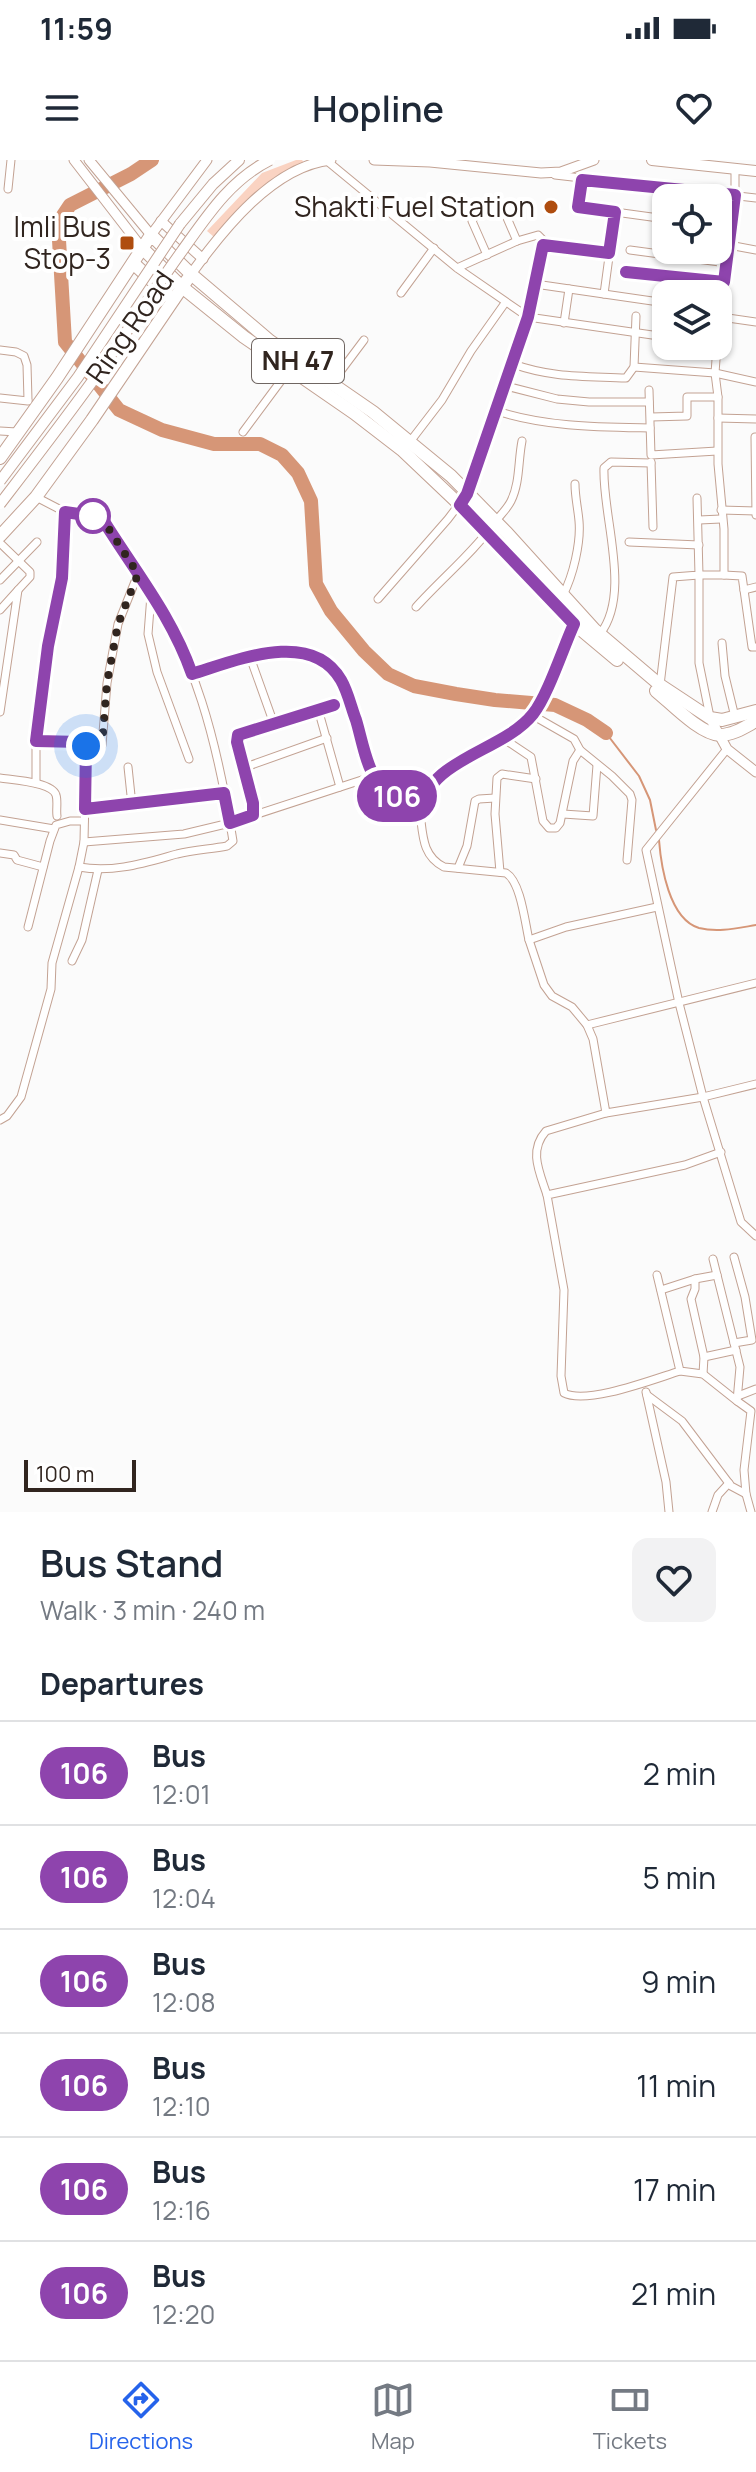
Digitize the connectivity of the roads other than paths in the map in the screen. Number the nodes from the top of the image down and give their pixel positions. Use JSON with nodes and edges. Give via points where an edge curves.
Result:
{"nodes":[{"id":1,"x":11,"y":160,"type":"edge"},
{"id":2,"x":74,"y":160,"type":"edge"},
{"id":3,"x":207,"y":160,"type":"edge"},
{"id":4,"x":239,"y":160,"type":"edge"},
{"id":5,"x":270,"y":160,"type":"edge"},
{"id":6,"x":328,"y":160,"type":"edge"},
{"id":7,"x":374,"y":160,"type":"edge"},
{"id":8,"x":594,"y":160,"type":"edge"},
{"id":9,"x":652,"y":160,"type":"edge"},
{"id":10,"x":92,"y":164,"type":"edge"},
{"id":11,"x":735,"y":169,"type":"junction"},
{"id":12,"x":756,"y":171,"type":"edge"},
{"id":13,"x":541,"y":173,"type":"junction"},
{"id":14,"x":582,"y":180,"type":"junction"},
{"id":15,"x":8,"y":189,"type":"dead end"},
{"id":16,"x":735,"y":195,"type":"junction"},
{"id":17,"x":756,"y":198,"type":"edge"},
{"id":18,"x":615,"y":212,"type":"junction"},
{"id":19,"x":732,"y":215,"type":"edge"},
{"id":20,"x":652,"y":217,"type":"edge"},
{"id":21,"x":161,"y":221,"type":"junction"},
{"id":22,"x":151,"y":235,"type":"junction"},
{"id":23,"x":517,"y":241,"type":"junction"},
{"id":24,"x":543,"y":245,"type":"junction"},
{"id":25,"x":732,"y":246,"type":"edge"},
{"id":26,"x":142,"y":248,"type":"junction"},
{"id":27,"x":434,"y":248,"type":"junction"},
{"id":28,"x":630,"y":250,"type":"dead end"},
{"id":29,"x":756,"y":250,"type":"edge"},
{"id":30,"x":609,"y":253,"type":"junction"},
{"id":31,"x":652,"y":253,"type":"edge"},
{"id":32,"x":487,"y":255,"type":"junction"},
{"id":33,"x":203,"y":259,"type":"junction"},
{"id":34,"x":133,"y":263,"type":"junction"},
{"id":35,"x":457,"y":268,"type":"junction"},
{"id":36,"x":626,"y":272,"type":"dead end"},
{"id":37,"x":191,"y":274,"type":"junction"},
{"id":38,"x":704,"y":280,"type":"edge"},
{"id":39,"x":535,"y":284,"type":"junction"},
{"id":40,"x":182,"y":287,"type":"junction"},
{"id":41,"x":569,"y":289,"type":"junction"},
{"id":42,"x":401,"y":293,"type":"dead end"},
{"id":43,"x":604,"y":294,"type":"junction"},
{"id":44,"x":173,"y":300,"type":"junction"},
{"id":45,"x":652,"y":301,"type":"edge"},
{"id":46,"x":505,"y":303,"type":"junction"},
{"id":47,"x":636,"y":316,"type":"dead end"},
{"id":48,"x":528,"y":317,"type":"junction"},
{"id":49,"x":732,"y":317,"type":"edge"},
{"id":50,"x":756,"y":322,"type":"edge"},
{"id":51,"x":564,"y":323,"type":"junction"},
{"id":52,"x":635,"y":332,"type":"junction"},
{"id":53,"x":652,"y":335,"type":"edge"},
{"id":54,"x":364,"y":340,"type":"dead end"},
{"id":55,"x":266,"y":346,"type":"junction"},
{"id":56,"x":0,"y":350,"type":"edge"},
{"id":57,"x":716,"y":360,"type":"edge"},
{"id":58,"x":513,"y":364,"type":"junction"},
{"id":59,"x":634,"y":367,"type":"junction"},
{"id":60,"x":289,"y":370,"type":"junction"},
{"id":61,"x":715,"y":373,"type":"junction"},
{"id":62,"x":321,"y":382,"type":"junction"},
{"id":63,"x":756,"y":382,"type":"edge"},
{"id":64,"x":506,"y":386,"type":"junction"},
{"id":65,"x":649,"y":390,"type":"dead end"},
{"id":66,"x":718,"y":397,"type":"junction"},
{"id":67,"x":0,"y":398,"type":"edge"},
{"id":68,"x":649,"y":402,"type":"junction"},
{"id":69,"x":32,"y":403,"type":"junction"},
{"id":70,"x":497,"y":411,"type":"junction"},
{"id":71,"x":651,"y":417,"type":"junction"},
{"id":72,"x":718,"y":418,"type":"junction"},
{"id":73,"x":756,"y":419,"type":"edge"},
{"id":74,"x":650,"y":428,"type":"junction"},
{"id":75,"x":0,"y":431,"type":"edge"},
{"id":76,"x":19,"y":432,"type":"junction"},
{"id":77,"x":243,"y":432,"type":"dead end"},
{"id":78,"x":755,"y":437,"type":"edge"},
{"id":79,"x":522,"y":441,"type":"dead end"},
{"id":80,"x":406,"y":446,"type":"junction"},
{"id":81,"x":717,"y":451,"type":"junction"},
{"id":82,"x":0,"y":458,"type":"edge"},
{"id":83,"x":651,"y":459,"type":"junction"},
{"id":84,"x":0,"y":481,"type":"edge"},
{"id":85,"x":575,"y":484,"type":"dead end"},
{"id":86,"x":36,"y":497,"type":"junction"},
{"id":87,"x":697,"y":498,"type":"dead end"},
{"id":88,"x":464,"y":499,"type":"junction"},
{"id":89,"x":0,"y":504,"type":"edge"},
{"id":90,"x":65,"y":512,"type":"junction"},
{"id":91,"x":756,"y":512,"type":"edge"},
{"id":92,"x":721,"y":514,"type":"junction"},
{"id":93,"x":699,"y":520,"type":"junction"},
{"id":94,"x":496,"y":521,"type":"junction"},
{"id":95,"x":653,"y":527,"type":"dead end"},
{"id":96,"x":488,"y":534,"type":"junction"},
{"id":97,"x":0,"y":536,"type":"edge"},
{"id":98,"x":37,"y":542,"type":"dead end"},
{"id":99,"x":629,"y":542,"type":"dead end"},
{"id":100,"x":0,"y":543,"type":"edge"},
{"id":101,"x":699,"y":545,"type":"junction"},
{"id":102,"x":20,"y":559,"type":"junction"},
{"id":103,"x":138,"y":574,"type":"junction"},
{"id":104,"x":699,"y":575,"type":"junction"},
{"id":105,"x":724,"y":575,"type":"junction"},
{"id":106,"x":0,"y":580,"type":"edge"},
{"id":107,"x":756,"y":587,"type":"edge"},
{"id":108,"x":18,"y":590,"type":"junction"},
{"id":109,"x":744,"y":590,"type":"junction"},
{"id":110,"x":152,"y":592,"type":"junction"},
{"id":111,"x":563,"y":595,"type":"junction"},
{"id":112,"x":378,"y":599,"type":"dead end"},
{"id":113,"x":416,"y":607,"type":"dead end"},
{"id":114,"x":0,"y":610,"type":"edge"},
{"id":115,"x":576,"y":618,"type":"junction"},
{"id":116,"x":600,"y":634,"type":"junction"},
{"id":117,"x":722,"y":643,"type":"dead end"},
{"id":118,"x":756,"y":647,"type":"edge"},
{"id":119,"x":250,"y":657,"type":"junction"},
{"id":120,"x":192,"y":674,"type":"junction"},
{"id":121,"x":660,"y":685,"type":"junction"},
{"id":122,"x":349,"y":701,"type":"junction"},
{"id":123,"x":318,"y":709,"type":"junction"},
{"id":124,"x":756,"y":711,"type":"edge"},
{"id":125,"x":0,"y":712,"type":"edge"},
{"id":126,"x":532,"y":715,"type":"junction"},
{"id":127,"x":735,"y":717,"type":"junction"},
{"id":128,"x":710,"y":718,"type":"junction"},
{"id":129,"x":756,"y":721,"type":"edge"},
{"id":130,"x":274,"y":724,"type":"junction"},
{"id":131,"x":719,"y":735,"type":"junction"},
{"id":132,"x":327,"y":738,"type":"junction"},
{"id":133,"x":504,"y":739,"type":"junction"},
{"id":134,"x":36,"y":741,"type":"junction"},
{"id":135,"x":86,"y":746,"type":"junction"},
{"id":136,"x":727,"y":749,"type":"junction"},
{"id":137,"x":580,"y":750,"type":"junction"},
{"id":138,"x":189,"y":759,"type":"dead end"},
{"id":139,"x":597,"y":765,"type":"junction"},
{"id":140,"x":128,"y":767,"type":"dead end"},
{"id":141,"x":243,"y":768,"type":"junction"},
{"id":142,"x":756,"y":772,"type":"edge"},
{"id":143,"x":0,"y":778,"type":"edge"},
{"id":144,"x":376,"y":779,"type":"junction"},
{"id":145,"x":536,"y":779,"type":"junction"},
{"id":146,"x":36,"y":783,"type":"junction"},
{"id":147,"x":340,"y":787,"type":"junction"},
{"id":148,"x":224,"y":793,"type":"junction"},
{"id":149,"x":495,"y":798,"type":"junction"},
{"id":150,"x":132,"y":805,"type":"junction"},
{"id":151,"x":422,"y":806,"type":"junction"},
{"id":152,"x":85,"y":809,"type":"junction"},
{"id":153,"x":563,"y":814,"type":"junction"},
{"id":154,"x":253,"y":815,"type":"junction"},
{"id":155,"x":57,"y":816,"type":"dead end"},
{"id":156,"x":0,"y":820,"type":"edge"},
{"id":157,"x":84,"y":821,"type":"junction"},
{"id":158,"x":230,"y":823,"type":"junction"},
{"id":159,"x":54,"y":829,"type":"junction"},
{"id":160,"x":84,"y":842,"type":"junction"},
{"id":161,"x":0,"y":853,"type":"edge"},
{"id":162,"x":627,"y":860,"type":"dead end"},
{"id":163,"x":43,"y":867,"type":"junction"},
{"id":164,"x":79,"y":867,"type":"junction"},
{"id":165,"x":458,"y":868,"type":"junction"},
{"id":166,"x":98,"y":870,"type":"junction"},
{"id":167,"x":500,"y":872,"type":"junction"},
{"id":168,"x":657,"y":907,"type":"junction"},
{"id":169,"x":28,"y":927,"type":"dead end"},
{"id":170,"x":529,"y":940,"type":"junction"},
{"id":171,"x":72,"y":961,"type":"dead end"},
{"id":172,"x":756,"y":983,"type":"edge"},
{"id":173,"x":679,"y":1003,"type":"junction"},
{"id":174,"x":587,"y":1025,"type":"junction"},
{"id":175,"x":756,"y":1084,"type":"edge"},
{"id":176,"x":703,"y":1097,"type":"junction"},
{"id":177,"x":606,"y":1113,"type":"junction"},
{"id":178,"x":0,"y":1120,"type":"edge"},
{"id":179,"x":721,"y":1152,"type":"junction"},
{"id":180,"x":547,"y":1195,"type":"junction"},
{"id":181,"x":756,"y":1236,"type":"edge"},
{"id":182,"x":734,"y":1257,"type":"dead end"},
{"id":183,"x":713,"y":1259,"type":"dead end"},
{"id":184,"x":737,"y":1273,"type":"junction"},
{"id":185,"x":657,"y":1275,"type":"dead end"},
{"id":186,"x":717,"y":1276,"type":"junction"},
{"id":187,"x":695,"y":1279,"type":"junction"},
{"id":188,"x":661,"y":1290,"type":"junction"},
{"id":189,"x":735,"y":1347,"type":"junction"},
{"id":190,"x":704,"y":1357,"type":"junction"},
{"id":191,"x":680,"y":1371,"type":"junction"},
{"id":192,"x":703,"y":1374,"type":"junction"},
{"id":193,"x":642,"y":1383,"type":"junction"},
{"id":194,"x":756,"y":1389,"type":"edge"},
{"id":195,"x":647,"y":1395,"type":"junction"},
{"id":196,"x":738,"y":1398,"type":"junction"},
{"id":197,"x":754,"y":1414,"type":"edge"},
{"id":198,"x":756,"y":1480,"type":"edge"},
{"id":199,"x":745,"y":1481,"type":"junction"},
{"id":200,"x":729,"y":1483,"type":"junction"},
{"id":201,"x":746,"y":1494,"type":"junction"},
{"id":202,"x":669,"y":1512,"type":"edge"},
{"id":203,"x":712,"y":1512,"type":"edge"},
{"id":204,"x":751,"y":1512,"type":"edge"}],
"edges":[{"from":1,"to":15,"type":"street"},
{"from":2,"to":26,"type":"street"},
{"from":3,"to":21,"type":"street"},
{"from":4,"to":84,"type":"main road","name":"Ring Road","bridge":true,"via":[[191,209],[78,377]]},
{"from":5,"to":89,"type":"main road","name":"Ring Road","bridge":true,"via":[[226,192],[207,216]]},
{"from":6,"to":27,"type":"street"},
{"from":6,"to":33,"type":"street","via":[[308,165],[266,191]]},
{"from":7,"to":13,"type":"street"},
{"from":8,"to":13,"type":"street"},
{"from":9,"to":11,"type":"main road"},
{"from":10,"to":22,"type":"street"},
{"from":11,"to":12,"type":"main road"},
{"from":11,"to":16,"type":"street"},
{"from":13,"to":14,"type":"street"},
{"from":14,"to":16,"type":"street"},
{"from":14,"to":18,"type":"street","via":[[578,207]]},
{"from":16,"to":17,"type":"street"},
{"from":16,"to":19,"type":"street"},
{"from":18,"to":20,"type":"street"},
{"from":18,"to":30,"type":"street"},
{"from":21,"to":22,"type":"street"},
{"from":21,"to":33,"type":"street"},
{"from":22,"to":26,"type":"highway"},
{"from":22,"to":37,"type":"highway"},
{"from":23,"to":24,"type":"street","via":[[540,236]]},
{"from":23,"to":32,"type":"street"},
{"from":23,"to":32,"type":"street","via":[[501,204],[492,202],[472,221]]},
{"from":24,"to":30,"type":"street"},
{"from":24,"to":39,"type":"street"},
{"from":25,"to":29,"type":"street"},
{"from":26,"to":34,"type":"highway"},
{"from":26,"to":40,"type":"highway"},
{"from":27,"to":35,"type":"street"},
{"from":27,"to":42,"type":"street"},
{"from":28,"to":31,"type":"street"},
{"from":30,"to":43,"type":"street"},
{"from":32,"to":35,"type":"street"},
{"from":33,"to":37,"type":"street"},
{"from":34,"to":44,"type":"highway"},
{"from":34,"to":69,"type":"highway","via":[[57,378]]},
{"from":35,"to":46,"type":"street"},
{"from":36,"to":38,"type":"street"},
{"from":37,"to":40,"type":"highway"},
{"from":37,"to":55,"type":"highway","number":"NH 47"},
{"from":39,"to":41,"type":"street"},
{"from":39,"to":48,"type":"street"},
{"from":40,"to":44,"type":"highway"},
{"from":40,"to":55,"type":"highway","number":"NH 47"},
{"from":41,"to":43,"type":"street"},
{"from":41,"to":51,"type":"street"},
{"from":43,"to":45,"type":"street"},
{"from":44,"to":86,"type":"highway"},
{"from":46,"to":48,"type":"street"},
{"from":46,"to":80,"type":"street"},
{"from":47,"to":52,"type":"street"},
{"from":48,"to":51,"type":"street"},
{"from":48,"to":58,"type":"street"},
{"from":49,"to":50,"type":"street"},
{"from":51,"to":52,"type":"street"},
{"from":52,"to":53,"type":"street"},
{"from":52,"to":59,"type":"street"},
{"from":54,"to":62,"type":"street"},
{"from":55,"to":60,"type":"highway","number":"NH 47"},
{"from":55,"to":62,"type":"highway","number":"NH 47"},
{"from":56,"to":69,"type":"street","via":[[24,356]]},
{"from":57,"to":61,"type":"street"},
{"from":58,"to":59,"type":"street","via":[[538,373],[626,378]]},
{"from":58,"to":64,"type":"street"},
{"from":59,"to":61,"type":"street"},
{"from":60,"to":62,"type":"highway","number":"NH 47"},
{"from":60,"to":77,"type":"street"},
{"from":61,"to":63,"type":"street"},
{"from":61,"to":66,"type":"street"},
{"from":62,"to":80,"type":"highway","number":"NH 47","via":[[354,413]]},
{"from":62,"to":80,"type":"highway","number":"NH 47","via":[[358,402]]},
{"from":64,"to":68,"type":"street","via":[[557,399]]},
{"from":64,"to":70,"type":"street"},
{"from":65,"to":68,"type":"street"},
{"from":66,"to":71,"type":"street","via":[[687,397],[687,416]]},
{"from":66,"to":72,"type":"street"},
{"from":67,"to":69,"type":"street"},
{"from":68,"to":71,"type":"street"},
{"from":69,"to":76,"type":"highway"},
{"from":70,"to":74,"type":"street","via":[[582,426]]},
{"from":70,"to":88,"type":"street"},
{"from":71,"to":74,"type":"street"},
{"from":72,"to":73,"type":"street"},
{"from":72,"to":81,"type":"street"},
{"from":74,"to":83,"type":"street"},
{"from":75,"to":76,"type":"street"},
{"from":76,"to":82,"type":"highway"},
{"from":78,"to":91,"type":"street"},
{"from":79,"to":94,"type":"street","via":[[513,497]]},
{"from":80,"to":88,"type":"highway","via":[[451,476]]},
{"from":81,"to":83,"type":"street"},
{"from":81,"to":92,"type":"street"},
{"from":83,"to":95,"type":"street"},
{"from":83,"to":116,"type":"street","via":[[611,462],[604,468],[614,587],[609,622]]},
{"from":85,"to":111,"type":"street","via":[[577,550]]},
{"from":86,"to":90,"type":"street"},
{"from":86,"to":97,"type":"highway"},
{"from":87,"to":93,"type":"street"},
{"from":88,"to":94,"type":"highway"},
{"from":88,"to":96,"type":"highway"},
{"from":88,"to":112,"type":"street"},
{"from":90,"to":103,"type":"street","via":[[100,518]]},
{"from":90,"to":134,"type":"street","via":[[62,578]]},
{"from":91,"to":92,"type":"street"},
{"from":92,"to":93,"type":"street"},
{"from":92,"to":105,"type":"street"},
{"from":93,"to":101,"type":"street"},
{"from":94,"to":96,"type":"street"},
{"from":94,"to":111,"type":"highway"},
{"from":96,"to":113,"type":"street"},
{"from":96,"to":115,"type":"highway"},
{"from":98,"to":102,"type":"street"},
{"from":99,"to":101,"type":"street"},
{"from":100,"to":102,"type":"street"},
{"from":101,"to":104,"type":"street"},
{"from":102,"to":106,"type":"street"},
{"from":102,"to":108,"type":"street","via":[[30,577]]},
{"from":103,"to":110,"type":"street"},
{"from":103,"to":135,"type":"street","via":[[118,624],[102,745]]},
{"from":104,"to":105,"type":"street"},
{"from":104,"to":121,"type":"street","via":[[673,577]]},
{"from":104,"to":128,"type":"street","via":[[699,663]]},
{"from":105,"to":109,"type":"street","via":[[742,576]]},
{"from":107,"to":109,"type":"street"},
{"from":108,"to":114,"type":"street"},
{"from":108,"to":125,"type":"street"},
{"from":109,"to":118,"type":"street"},
{"from":110,"to":120,"type":"street"},
{"from":110,"to":138,"type":"street","via":[[148,634]]},
{"from":111,"to":115,"type":"highway"},
{"from":115,"to":116,"type":"highway"},
{"from":115,"to":126,"type":"street"},
{"from":115,"to":131,"type":"highway","via":[[701,728]]},
{"from":116,"to":121,"type":"highway"},
{"from":117,"to":127,"type":"street"},
{"from":119,"to":120,"type":"street"},
{"from":119,"to":122,"type":"street","via":[[279,651],[310,655],[332,668]]},
{"from":119,"to":130,"type":"street"},
{"from":120,"to":148,"type":"street","via":[[216,747]]},
{"from":121,"to":128,"type":"highway"},
{"from":122,"to":123,"type":"street"},
{"from":122,"to":144,"type":"street"},
{"from":123,"to":130,"type":"street"},
{"from":123,"to":132,"type":"street"},
{"from":124,"to":127,"type":"highway"},
{"from":126,"to":133,"type":"street"},
{"from":126,"to":137,"type":"street","via":[[574,739]]},
{"from":127,"to":128,"type":"highway"},
{"from":128,"to":131,"type":"street"},
{"from":129,"to":131,"type":"highway"},
{"from":130,"to":141,"type":"street","via":[[238,735]]},
{"from":131,"to":136,"type":"street"},
{"from":132,"to":141,"type":"street"},
{"from":132,"to":147,"type":"street"},
{"from":133,"to":145,"type":"street","via":[[531,757]]},
{"from":133,"to":151,"type":"street","via":[[448,770]]},
{"from":134,"to":135,"type":"street"},
{"from":134,"to":146,"type":"street"},
{"from":135,"to":152,"type":"street"},
{"from":136,"to":142,"type":"street"},
{"from":136,"to":168,"type":"street","via":[[646,850]]},
{"from":137,"to":139,"type":"street"},
{"from":137,"to":153,"type":"street"},
{"from":139,"to":153,"type":"street","via":[[593,816]]},
{"from":139,"to":162,"type":"street","via":[[632,800]]},
{"from":140,"to":150,"type":"street"},
{"from":141,"to":154,"type":"street"},
{"from":143,"to":146,"type":"street"},
{"from":144,"to":147,"type":"street"},
{"from":144,"to":151,"type":"street"},
{"from":145,"to":149,"type":"street","via":[[499,775]]},
{"from":145,"to":153,"type":"street","via":[[546,825],[558,827]]},
{"from":146,"to":155,"type":"street","via":[[55,792]]},
{"from":147,"to":154,"type":"street"},
{"from":148,"to":150,"type":"street"},
{"from":148,"to":158,"type":"street"},
{"from":149,"to":165,"type":"street","via":[[475,801]]},
{"from":149,"to":167,"type":"street"},
{"from":150,"to":152,"type":"street"},
{"from":151,"to":165,"type":"street","via":[[427,854],[444,867]]},
{"from":152,"to":157,"type":"street"},
{"from":154,"to":158,"type":"street"},
{"from":156,"to":159,"type":"street"},
{"from":157,"to":159,"type":"street"},
{"from":157,"to":160,"type":"street"},
{"from":158,"to":160,"type":"street","via":[[184,834]]},
{"from":158,"to":166,"type":"street","via":[[233,841],[227,846]]},
{"from":159,"to":163,"type":"street"},
{"from":160,"to":164,"type":"street"},
{"from":161,"to":163,"type":"street"},
{"from":163,"to":169,"type":"street"},
{"from":164,"to":166,"type":"street"},
{"from":164,"to":178,"type":"street","via":[[21,1097]]},
{"from":165,"to":167,"type":"street"},
{"from":166,"to":171,"type":"street"},
{"from":167,"to":170,"type":"street","via":[[512,876],[516,885]]},
{"from":168,"to":170,"type":"street"},
{"from":168,"to":173,"type":"street"},
{"from":170,"to":174,"type":"street","via":[[544,985]]},
{"from":172,"to":173,"type":"street"},
{"from":173,"to":174,"type":"street"},
{"from":173,"to":176,"type":"street"},
{"from":174,"to":177,"type":"street"},
{"from":175,"to":176,"type":"street"},
{"from":176,"to":177,"type":"street"},
{"from":176,"to":179,"type":"street"},
{"from":177,"to":180,"type":"street","via":[[546,1131],[540,1138],[536,1160]]},
{"from":179,"to":180,"type":"street"},
{"from":179,"to":181,"type":"street","via":[[741,1222]]},
{"from":180,"to":193,"type":"street","via":[[564,1290],[564,1393],[604,1394]]},
{"from":182,"to":184,"type":"street"},
{"from":183,"to":186,"type":"street"},
{"from":184,"to":186,"type":"street"},
{"from":184,"to":189,"type":"street","via":[[752,1340]]},
{"from":185,"to":188,"type":"street"},
{"from":186,"to":187,"type":"street"},
{"from":186,"to":189,"type":"street"},
{"from":187,"to":188,"type":"street"},
{"from":187,"to":190,"type":"street","via":[[691,1299]]},
{"from":188,"to":191,"type":"street"},
{"from":189,"to":190,"type":"street"},
{"from":189,"to":196,"type":"street"},
{"from":190,"to":192,"type":"street"},
{"from":191,"to":192,"type":"street"},
{"from":191,"to":193,"type":"street"},
{"from":192,"to":196,"type":"street"},
{"from":193,"to":195,"type":"street"},
{"from":194,"to":196,"type":"street"},
{"from":195,"to":200,"type":"street","via":[[682,1421]]},
{"from":195,"to":202,"type":"street"},
{"from":196,"to":197,"type":"street"},
{"from":197,"to":199,"type":"street"},
{"from":198,"to":199,"type":"street"},
{"from":199,"to":201,"type":"street"},
{"from":200,"to":201,"type":"street"},
{"from":200,"to":203,"type":"street"},
{"from":201,"to":204,"type":"street"}]}
